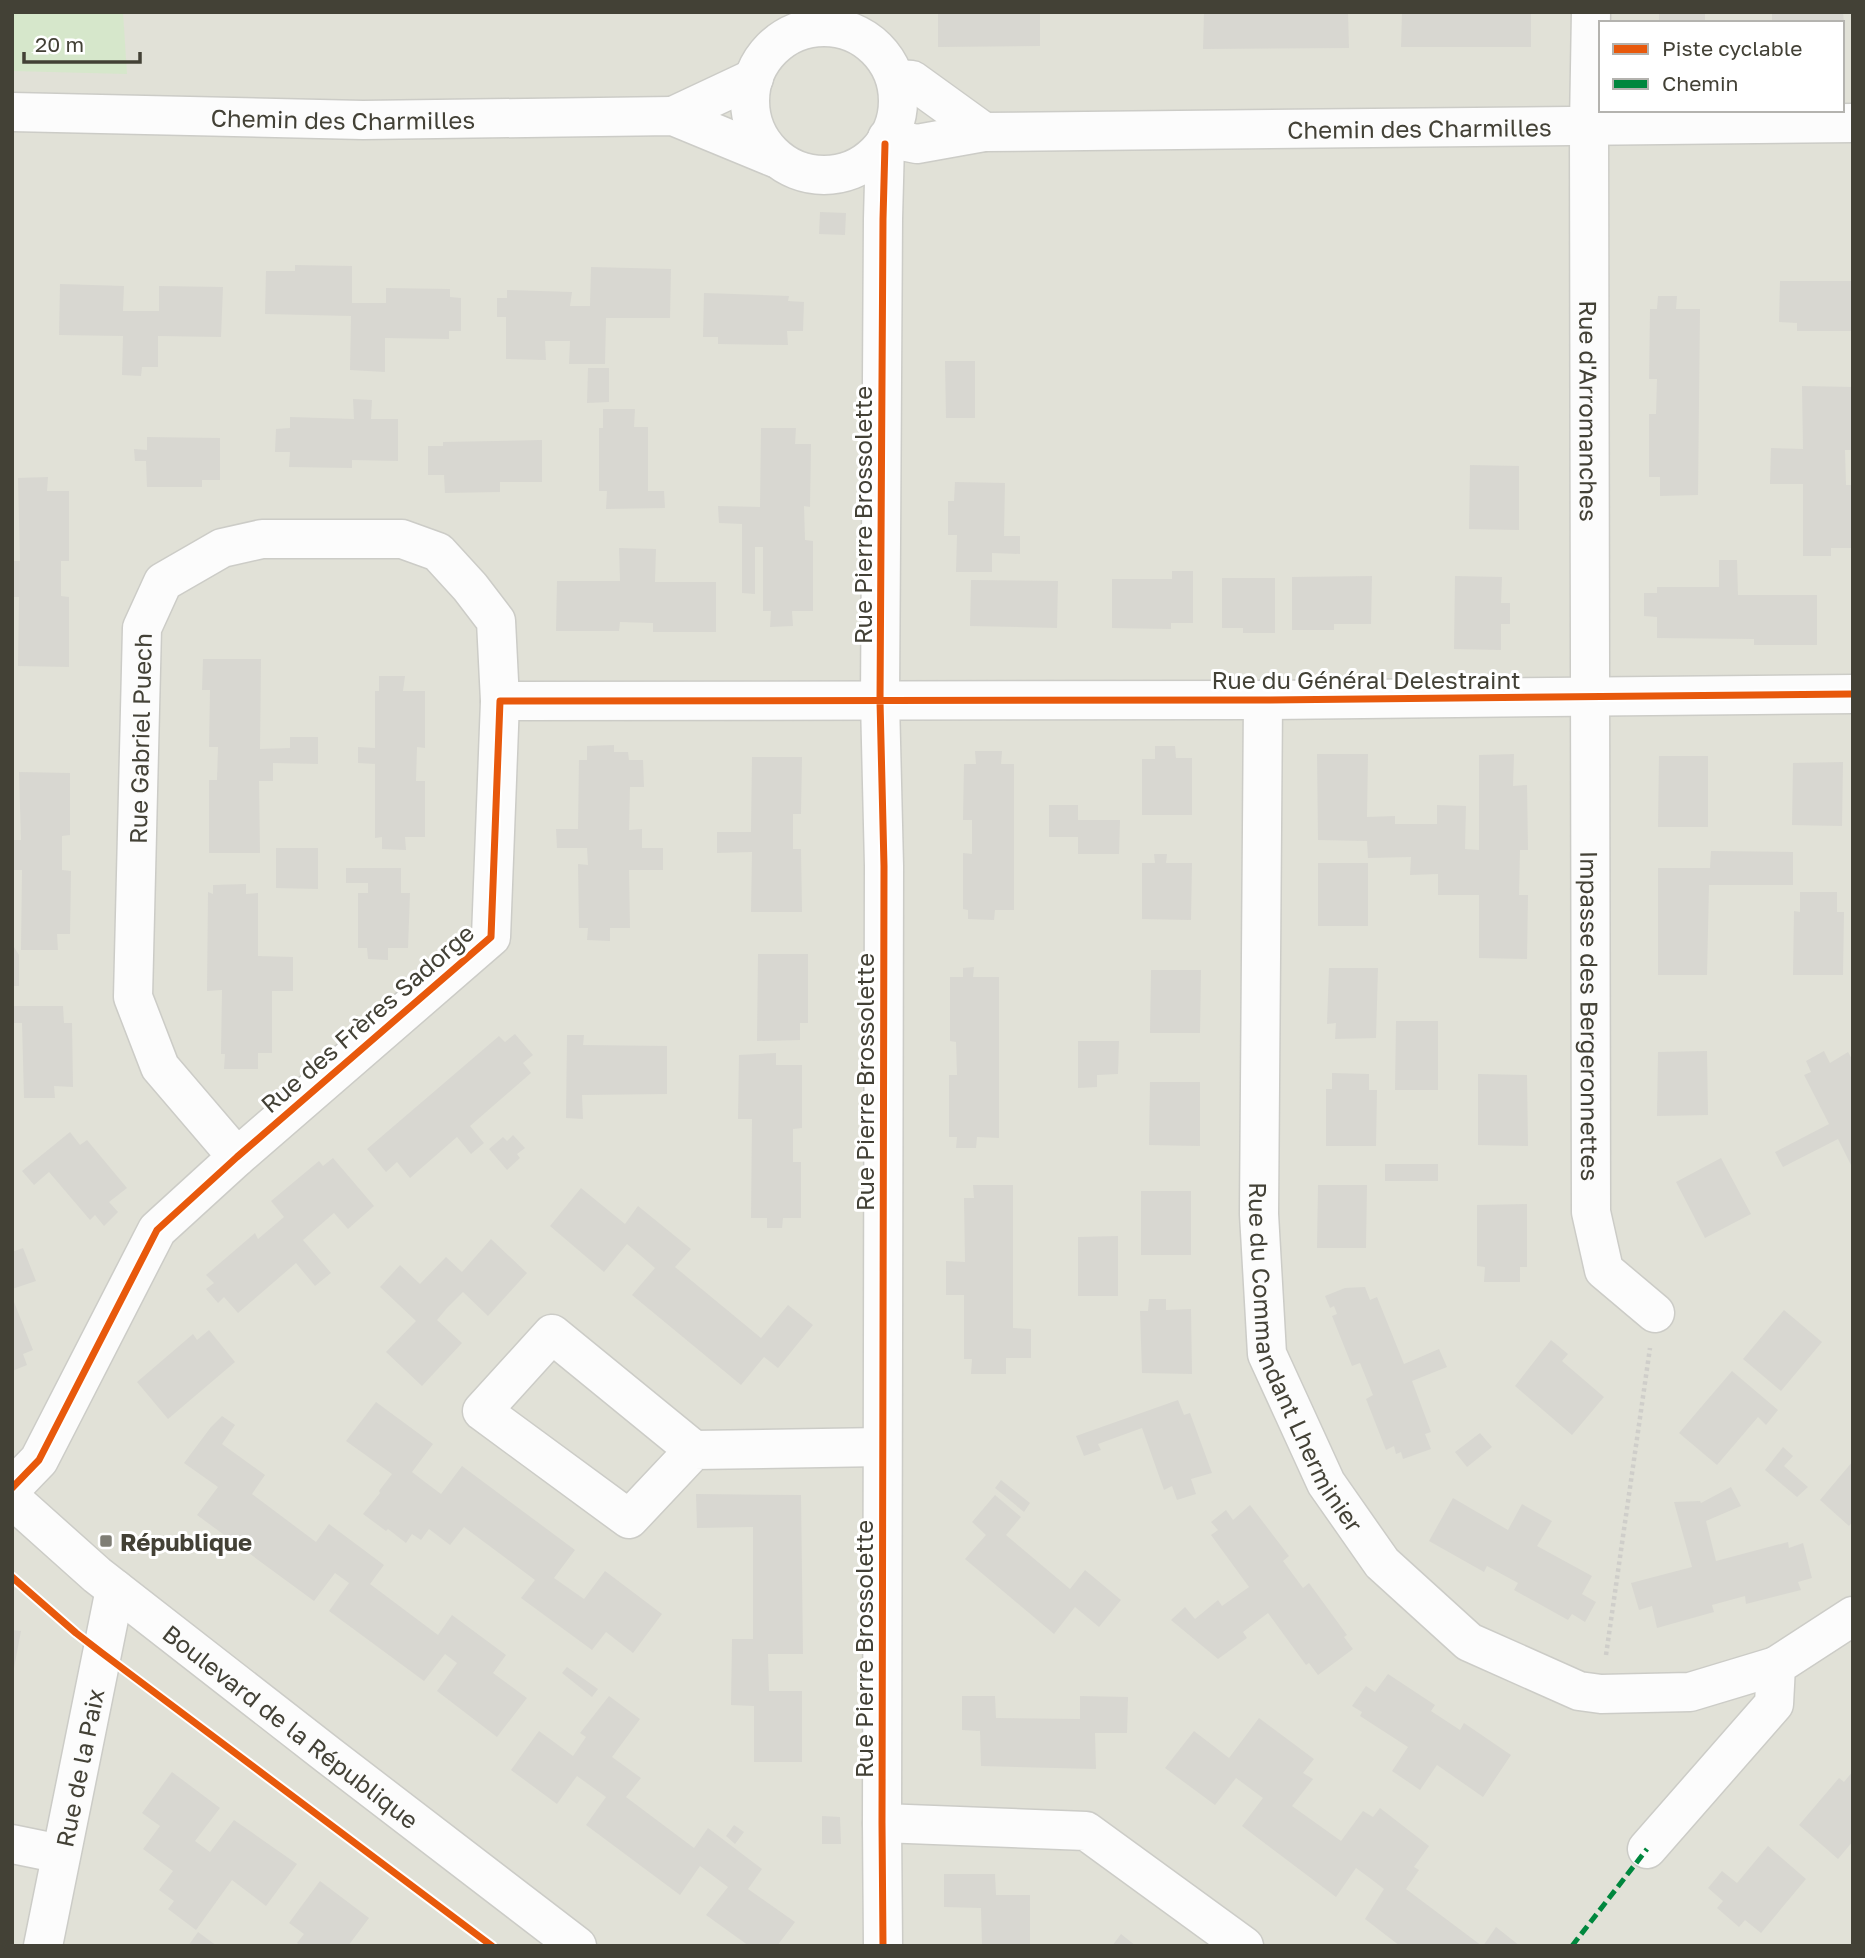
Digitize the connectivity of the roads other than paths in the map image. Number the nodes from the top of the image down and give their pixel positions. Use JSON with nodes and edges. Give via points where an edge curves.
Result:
{"nodes":[{"id":1,"x":866,"y":12,"type":"edge"},
{"id":2,"x":1591,"y":12,"type":"edge"},
{"id":3,"x":793,"y":23,"type":"edge"},
{"id":4,"x":887,"y":65,"type":"junction"},
{"id":5,"x":754,"y":78,"type":"junction"},
{"id":6,"x":12,"y":113,"type":"edge"},
{"id":7,"x":673,"y":116,"type":"junction"},
{"id":8,"x":1853,"y":123,"type":"edge"},
{"id":9,"x":1589,"y":125,"type":"junction"},
{"id":10,"x":984,"y":132,"type":"junction"},
{"id":11,"x":886,"y":141,"type":"junction"},
{"id":12,"x":775,"y":158,"type":"junction"},
{"id":13,"x":847,"y":172,"type":"junction"},
{"id":14,"x":883,"y":219,"type":"junction"},
{"id":15,"x":1853,"y":694,"type":"edge"},
{"id":16,"x":1590,"y":697,"type":"junction"},
{"id":17,"x":1263,"y":700,"type":"junction"},
{"id":18,"x":500,"y":701,"type":"junction"},
{"id":19,"x":880,"y":701,"type":"junction"},
{"id":20,"x":237,"y":1157,"type":"junction"},
{"id":21,"x":1655,"y":1313,"type":"road end"},
{"id":22,"x":882,"y":1447,"type":"junction"},
{"id":23,"x":694,"y":1450,"type":"junction"},
{"id":24,"x":12,"y":1488,"type":"edge"},
{"id":25,"x":12,"y":1499,"type":"edge"},
{"id":26,"x":115,"y":1589,"type":"junction"},
{"id":27,"x":1853,"y":1616,"type":"edge"},
{"id":28,"x":1776,"y":1666,"type":"junction"},
{"id":29,"x":882,"y":1824,"type":"junction"},
{"id":30,"x":12,"y":1844,"type":"edge"},
{"id":31,"x":1647,"y":1849,"type":"dead end"},
{"id":32,"x":61,"y":1854,"type":"junction"},
{"id":33,"x":43,"y":1946,"type":"edge"},
{"id":34,"x":576,"y":1946,"type":"edge"},
{"id":35,"x":883,"y":1946,"type":"edge"},
{"id":36,"x":1244,"y":1946,"type":"edge"}],
"edges":[{"from":1,"to":4,"type":"street"},
{"from":2,"to":9,"type":"street","name":"Rue d'Arromanches"},
{"from":3,"to":4,"type":"street","via":[[856,33],[873,44]]},
{"from":3,"to":5,"type":"street","via":[[756,68]]},
{"from":4,"to":10,"type":"street"},
{"from":4,"to":11,"type":"street","via":[[899,100],[897,120]]},
{"from":5,"to":7,"type":"street","name":"Chemin des Charmilles"},
{"from":5,"to":12,"type":"street","via":[[749,91],[750,115],[759,139]]},
{"from":6,"to":7,"type":"street","name":"Chemin des Charmilles","via":[[363,120]]},
{"from":7,"to":12,"type":"street","name":"Chemin des Charmilles"},
{"from":8,"to":9,"type":"street","name":"Chemin des Charmilles"},
{"from":9,"to":10,"type":"street","name":"Chemin des Charmilles"},
{"from":9,"to":16,"type":"street","name":"Rue d'Arromanches"},
{"from":10,"to":11,"type":"street","name":"Chemin des Charmilles","via":[[916,144]]},
{"from":11,"to":13,"type":"street","via":[[868,161]]},
{"from":11,"to":14,"type":"street","name":"Rue Pierre Brossolette"},
{"from":12,"to":13,"type":"street","via":[[797,171]]},
{"from":13,"to":14,"type":"street"},
{"from":14,"to":19,"type":"street","name":"Rue Pierre Brossolette"},
{"from":15,"to":16,"type":"street","name":"Rue du Général Delestraint"},
{"from":16,"to":17,"type":"street","name":"Rue du Général Delestraint"},
{"from":16,"to":21,"type":"street","name":"Impasse des Bergeronnettes","via":[[1591,1212],[1604,1270]]},
{"from":17,"to":19,"type":"street","name":"Rue du Général Delestraint"},
{"from":17,"to":28,"type":"street","name":"Rue du Commandant Lherminier","via":[[1259,1214],[1267,1354],[1326,1483],[1382,1563],[1469,1642],[1579,1691],[1690,1692]]},
{"from":18,"to":19,"type":"street"},
{"from":18,"to":20,"type":"street","name":"Rue des Frères Sadorge","via":[[491,937]]},
{"from":18,"to":20,"type":"street","name":"Rue Gabriel Puech","via":[[496,621],[438,552],[402,539],[262,539],[222,548],[163,582],[142,628],[133,997],[160,1067]]},
{"from":19,"to":22,"type":"street","name":"Rue Pierre Brossolette","via":[[884,866]]},
{"from":20,"to":24,"type":"street","name":"Rue des Frères Sadorge","via":[[157,1230],[38,1460]]},
{"from":22,"to":23,"type":"street"},
{"from":22,"to":29,"type":"street","name":"Rue Pierre Brossolette"},
{"from":23,"to":23,"type":"street","via":[[552,1334],[482,1411],[629,1519]]},
{"from":25,"to":26,"type":"street","name":"Boulevard de la République"},
{"from":26,"to":32,"type":"street","name":"Rue de la Paix"},
{"from":26,"to":34,"type":"street","name":"Boulevard de la République"},
{"from":27,"to":28,"type":"street","name":"Rue du Commandant Lherminier"},
{"from":28,"to":31,"type":"street","via":[[1774,1704]]},
{"from":29,"to":35,"type":"street","name":"Rue Pierre Brossolette"},
{"from":29,"to":36,"type":"street","via":[[1086,1831]]},
{"from":30,"to":32,"type":"street"},
{"from":32,"to":33,"type":"street","name":"Rue de la Paix"}]}
